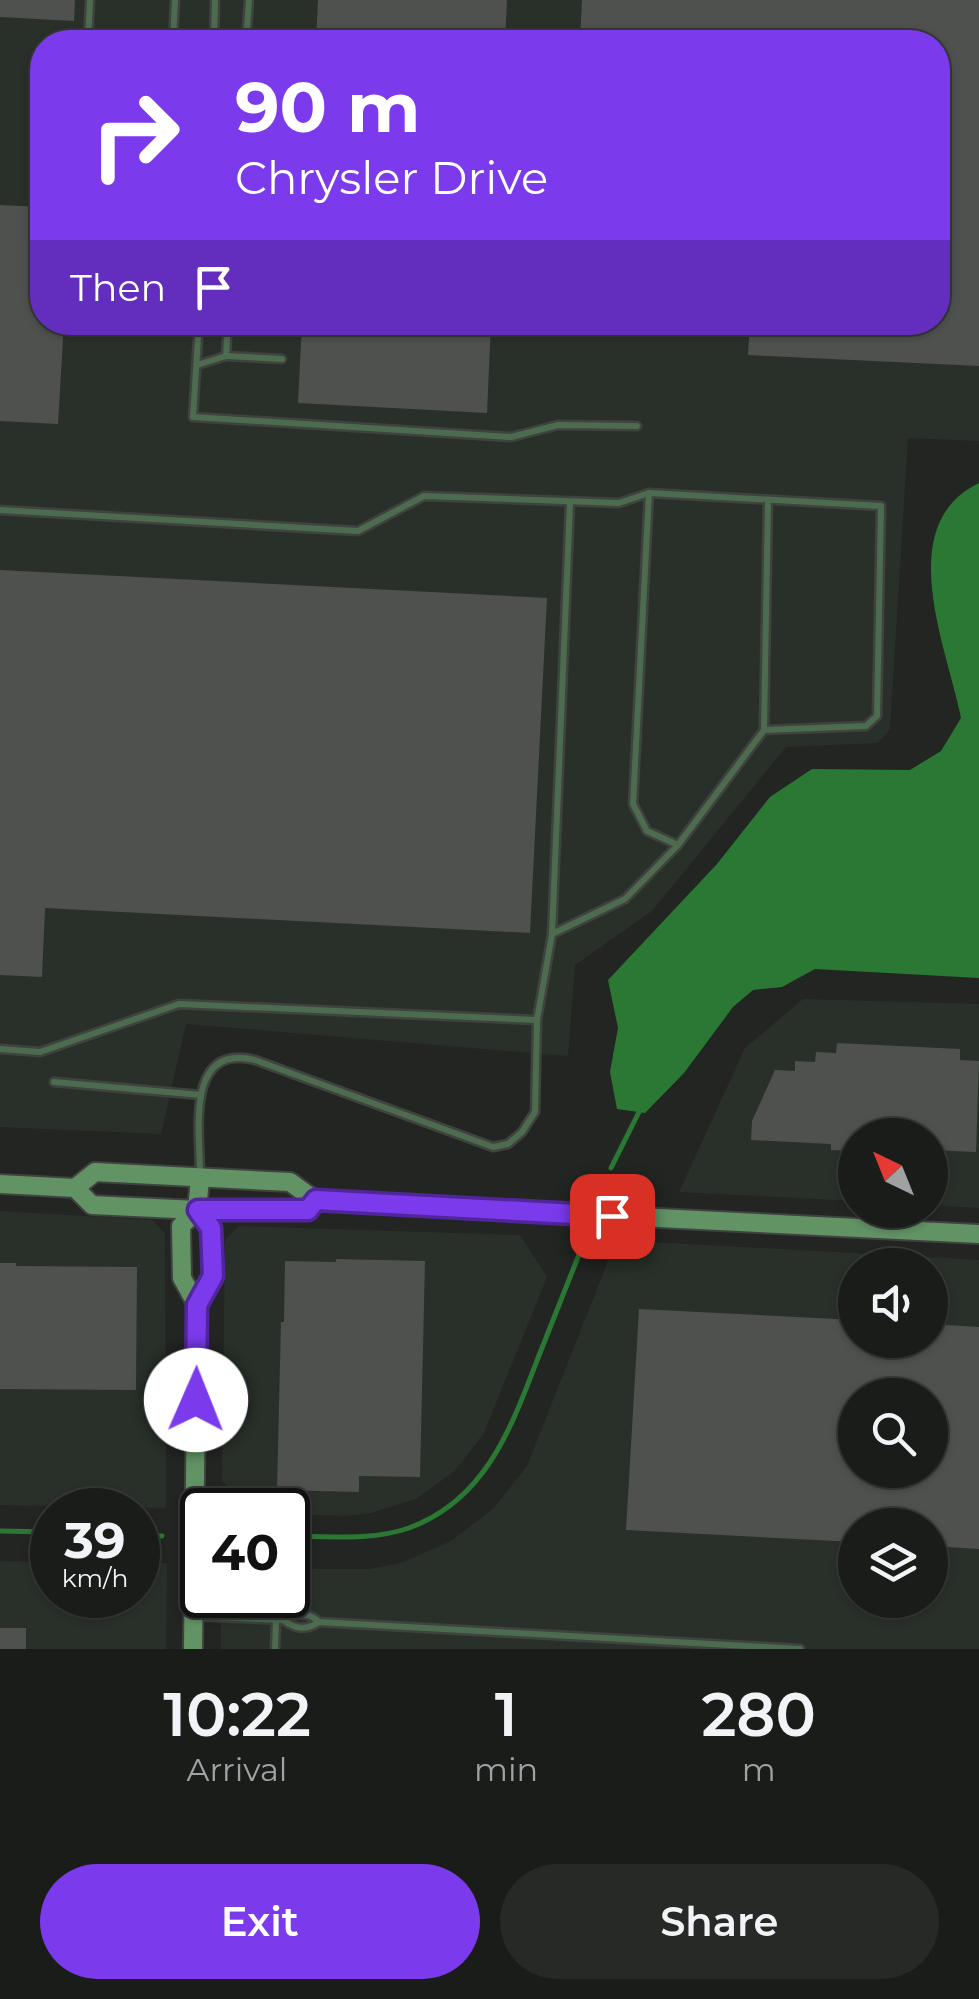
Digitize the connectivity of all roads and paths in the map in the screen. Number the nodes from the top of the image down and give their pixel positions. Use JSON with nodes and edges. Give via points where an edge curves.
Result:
{"nodes":[{"id":1,"x":90,"y":0,"type":"edge"},
{"id":2,"x":175,"y":0,"type":"edge"},
{"id":3,"x":216,"y":0,"type":"edge"},
{"id":4,"x":249,"y":0,"type":"edge"},
{"id":5,"x":89,"y":30,"type":"edge"},
{"id":6,"x":174,"y":30,"type":"edge"},
{"id":7,"x":215,"y":30,"type":"edge"},
{"id":8,"x":247,"y":30,"type":"edge"},
{"id":9,"x":198,"y":335,"type":"edge"},
{"id":10,"x":227,"y":335,"type":"edge"},
{"id":11,"x":226,"y":356,"type":"junction"},
{"id":12,"x":282,"y":359,"type":"dead end"},
{"id":13,"x":196,"y":365,"type":"junction"},
{"id":14,"x":637,"y":426,"type":"dead end"},
{"id":15,"x":649,"y":493,"type":"junction"},
{"id":16,"x":768,"y":500,"type":"junction"},
{"id":17,"x":570,"y":502,"type":"junction"},
{"id":18,"x":0,"y":510,"type":"edge"},
{"id":19,"x":764,"y":730,"type":"junction"},
{"id":20,"x":678,"y":845,"type":"junction"},
{"id":21,"x":552,"y":934,"type":"junction"},
{"id":22,"x":537,"y":1020,"type":"junction"},
{"id":23,"x":0,"y":1049,"type":"edge"},
{"id":24,"x":54,"y":1082,"type":"dead end"},
{"id":25,"x":200,"y":1095,"type":"junction"},
{"id":26,"x":200,"y":1179,"type":"junction"},
{"id":27,"x":0,"y":1184,"type":"edge"},
{"id":28,"x":74,"y":1188,"type":"junction"},
{"id":29,"x":316,"y":1200,"type":"junction"},
{"id":30,"x":198,"y":1210,"type":"junction"},
{"id":31,"x":979,"y":1234,"type":"edge"},
{"id":32,"x":197,"y":1305,"type":"junction"},
{"id":33,"x":195,"y":1488,"type":"edge"},
{"id":34,"x":194,"y":1618,"type":"edge"},
{"id":35,"x":236,"y":1618,"type":"edge"},
{"id":36,"x":279,"y":1620,"type":"junction"},
{"id":37,"x":193,"y":1649,"type":"edge"},
{"id":38,"x":275,"y":1649,"type":"edge"},
{"id":39,"x":800,"y":1649,"type":"edge"}],
"edges":[{"from":1,"to":5,"type":"lane"},
{"from":2,"to":6,"type":"lane"},
{"from":3,"to":7,"type":"lane"},
{"from":4,"to":8,"type":"lane"},
{"from":9,"to":13,"type":"lane"},
{"from":10,"to":11,"type":"lane"},
{"from":11,"to":12,"type":"lane"},
{"from":11,"to":13,"type":"lane"},
{"from":13,"to":14,"type":"lane","via":[[193,417],[511,437],[558,425]]},
{"from":15,"to":16,"type":"lane"},
{"from":15,"to":17,"type":"lane","via":[[618,502]]},
{"from":15,"to":20,"type":"lane","via":[[633,804],[647,831]]},
{"from":16,"to":19,"type":"lane"},
{"from":16,"to":19,"type":"lane","via":[[880,506],[877,716],[866,726]]},
{"from":17,"to":18,"type":"lane","via":[[424,496],[358,531]]},
{"from":17,"to":21,"type":"lane"},
{"from":19,"to":20,"type":"lane"},
{"from":20,"to":21,"type":"lane","via":[[625,899]]},
{"from":21,"to":22,"type":"lane"},
{"from":22,"to":23,"type":"lane","via":[[179,1004],[40,1052]]},
{"from":22,"to":25,"type":"lane","via":[[535,1112],[508,1144],[494,1146],[245,1058],[212,1070]]},
{"from":24,"to":25,"type":"lane"},
{"from":25,"to":26,"type":"lane"},
{"from":26,"to":28,"type":"street","via":[[95,1172]]},
{"from":26,"to":29,"type":"street","via":[[290,1182]]},
{"from":26,"to":30,"type":"street"},
{"from":27,"to":28,"type":"street"},
{"from":28,"to":30,"type":"street","via":[[92,1205]]},
{"from":29,"to":30,"type":"street","via":[[308,1210]]},
{"from":29,"to":31,"type":"street"},
{"from":30,"to":32,"type":"street","via":[[211,1228],[213,1276]]},
{"from":30,"to":32,"type":"street","via":[[181,1226],[182,1278]]},
{"from":32,"to":33,"type":"street"},
{"from":34,"to":37,"type":"street"},
{"from":35,"to":36,"type":"lane"},
{"from":36,"to":38,"type":"lane"},
{"from":36,"to":39,"type":"lane","via":[[310,1614],[318,1622]]}]}
